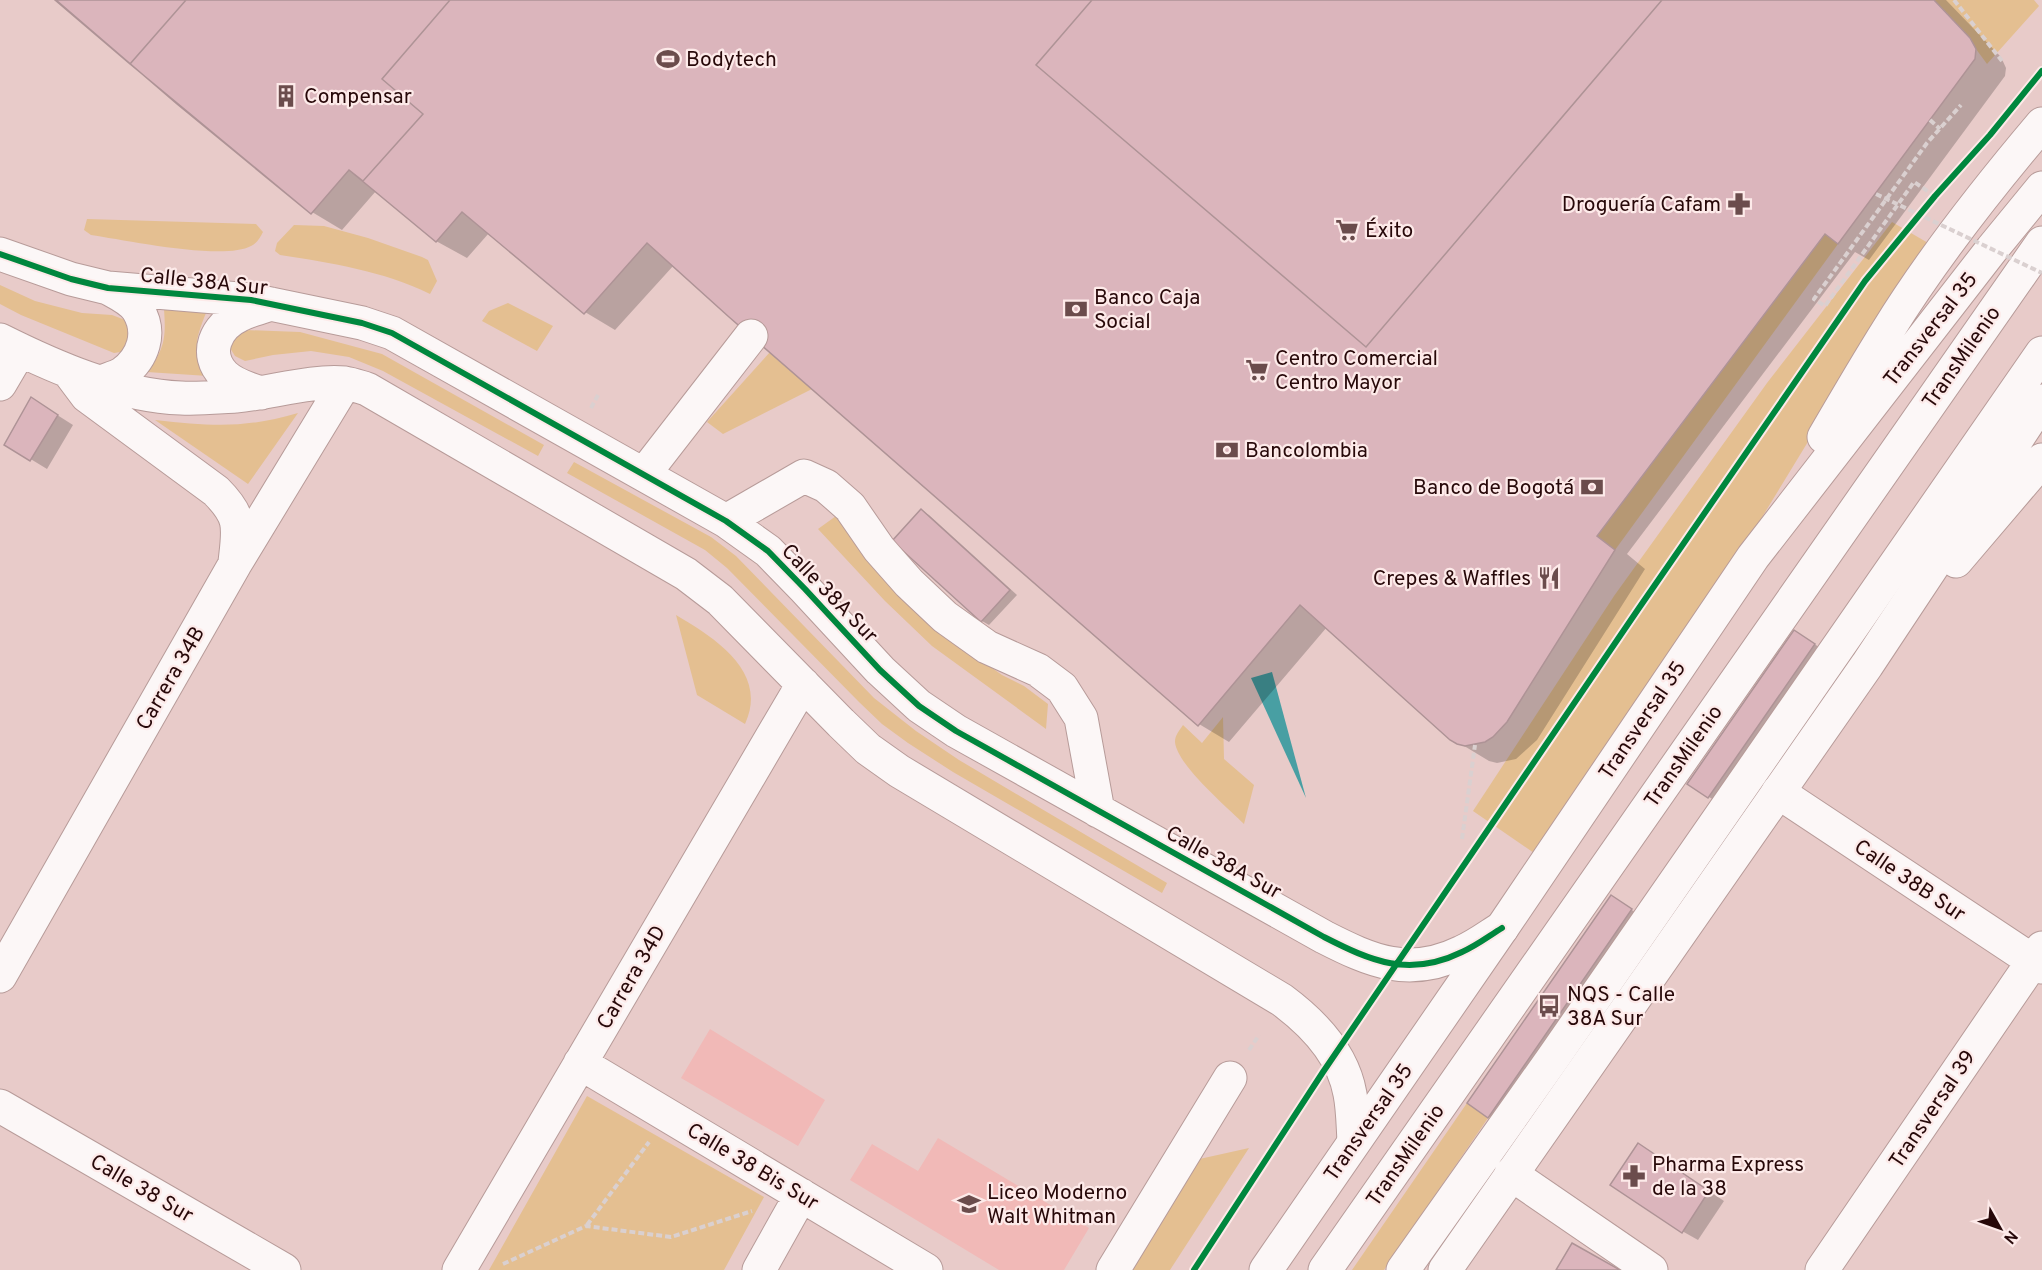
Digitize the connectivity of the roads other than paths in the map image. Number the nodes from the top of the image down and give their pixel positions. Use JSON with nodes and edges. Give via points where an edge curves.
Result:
{"nodes":[{"id":1,"x":2042,"y":123,"type":"edge"},
{"id":2,"x":2042,"y":188,"type":"edge"},
{"id":3,"x":2042,"y":243,"type":"edge"},
{"id":4,"x":0,"y":254,"type":"edge"},
{"id":5,"x":108,"y":288,"type":"junction"},
{"id":6,"x":272,"y":304,"type":"junction"},
{"id":7,"x":751,"y":336,"type":"dead end"},
{"id":8,"x":10,"y":345,"type":"edge"},
{"id":9,"x":2042,"y":353,"type":"edge"},
{"id":10,"x":68,"y":370,"type":"junction"},
{"id":11,"x":101,"y":382,"type":"junction"},
{"id":12,"x":345,"y":383,"type":"junction"},
{"id":13,"x":0,"y":384,"type":"edge"},
{"id":14,"x":262,"y":394,"type":"junction"},
{"id":15,"x":2042,"y":400,"type":"edge"},
{"id":16,"x":2042,"y":460,"type":"edge"},
{"id":17,"x":645,"y":474,"type":"junction"},
{"id":18,"x":726,"y":521,"type":"junction"},
{"id":19,"x":1753,"y":557,"type":"junction"},
{"id":20,"x":235,"y":564,"type":"junction"},
{"id":21,"x":1867,"y":665,"type":"junction"},
{"id":22,"x":802,"y":684,"type":"junction"},
{"id":23,"x":1778,"y":792,"type":"junction"},
{"id":24,"x":1098,"y":811,"type":"junction"},
{"id":25,"x":1502,"y":928,"type":"junction"},
{"id":26,"x":2039,"y":959,"type":"edge"},
{"id":27,"x":0,"y":976,"type":"edge"},
{"id":28,"x":580,"y":1063,"type":"junction"},
{"id":29,"x":1230,"y":1078,"type":"dead end"},
{"id":30,"x":0,"y":1106,"type":"edge"},
{"id":31,"x":1354,"y":1141,"type":"junction"},
{"id":32,"x":1511,"y":1174,"type":"junction"},
{"id":33,"x":801,"y":1195,"type":"junction"},
{"id":34,"x":284,"y":1270,"type":"edge"},
{"id":35,"x":459,"y":1270,"type":"edge"},
{"id":36,"x":759,"y":1270,"type":"edge"},
{"id":37,"x":926,"y":1270,"type":"edge"},
{"id":38,"x":1113,"y":1270,"type":"edge"},
{"id":39,"x":1266,"y":1270,"type":"edge"},
{"id":40,"x":1324,"y":1270,"type":"edge"},
{"id":41,"x":1403,"y":1270,"type":"edge"},
{"id":42,"x":1445,"y":1270,"type":"edge"},
{"id":43,"x":1651,"y":1270,"type":"edge"},
{"id":44,"x":1822,"y":1270,"type":"edge"}],
"edges":[{"from":1,"to":19,"type":"main road","via":[[1966,218],[1888,329]]},
{"from":2,"to":19,"type":"main road","name":"Transversal 35"},
{"from":3,"to":40,"type":"main road","name":"TransMilenio"},
{"from":4,"to":5,"type":"main road","name":"Calle 38A Sur"},
{"from":5,"to":6,"type":"main road","name":"Calle 38A Sur"},
{"from":5,"to":11,"type":"main road","via":[[138,309],[145,326],[144,345],[136,362]]},
{"from":6,"to":14,"type":"main road","via":[[239,315],[224,326],[213,343],[214,359],[224,375],[239,386]]},
{"from":6,"to":17,"type":"main road","name":"Calle 38A Sur","via":[[392,333]]},
{"from":7,"to":17,"type":"main road"},
{"from":8,"to":10,"type":"main road"},
{"from":8,"to":13,"type":"main road"},
{"from":9,"to":41,"type":"main road"},
{"from":10,"to":11,"type":"main road"},
{"from":10,"to":20,"type":"main road","via":[[87,396],[216,491],[230,506],[237,521]]},
{"from":11,"to":14,"type":"main road","via":[[145,394],[180,398]]},
{"from":12,"to":14,"type":"main road","via":[[320,383]]},
{"from":12,"to":20,"type":"main road","name":"Carrera 34B"},
{"from":12,"to":22,"type":"main road","via":[[375,393],[686,574],[720,600]]},
{"from":15,"to":21,"type":"main road"},
{"from":16,"to":21,"type":"main road"},
{"from":17,"to":18,"type":"main road","name":"Calle 38A Sur"},
{"from":18,"to":24,"type":"main road","name":"Calle 38A Sur","via":[[768,551],[879,670],[919,706]]},
{"from":18,"to":24,"type":"main road","via":[[804,476],[826,486],[850,507],[909,583],[945,617],[987,647],[1038,670],[1062,688],[1081,718]]},
{"from":19,"to":25,"type":"main road","name":"Transversal 35"},
{"from":20,"to":27,"type":"main road","name":"Carrera 34B"},
{"from":21,"to":23,"type":"main road"},
{"from":22,"to":28,"type":"main road","name":"Carrera 34D"},
{"from":22,"to":31,"type":"main road","via":[[868,749],[899,771],[1303,1016],[1327,1041],[1343,1072],[1350,1092]]},
{"from":23,"to":26,"type":"main road","name":"Calle 38B Sur"},
{"from":23,"to":32,"type":"main road"},
{"from":24,"to":25,"type":"main road","name":"Calle 38A Sur","via":[[1324,937],[1379,962],[1435,962],[1462,952]]},
{"from":25,"to":31,"type":"main road","name":"Transversal 35"},
{"from":26,"to":44,"type":"main road","name":"Transversal 39"},
{"from":28,"to":33,"type":"main road","name":"Calle 38 Bis Sur"},
{"from":28,"to":35,"type":"main road","name":"Carrera 34D"},
{"from":29,"to":38,"type":"main road"},
{"from":30,"to":34,"type":"main road","name":"Calle 38 Sur"},
{"from":31,"to":39,"type":"main road","name":"Transversal 35"},
{"from":32,"to":42,"type":"main road"},
{"from":32,"to":43,"type":"main road"},
{"from":33,"to":36,"type":"main road"},
{"from":33,"to":37,"type":"main road","name":"Calle 38 Bis Sur"}]}
